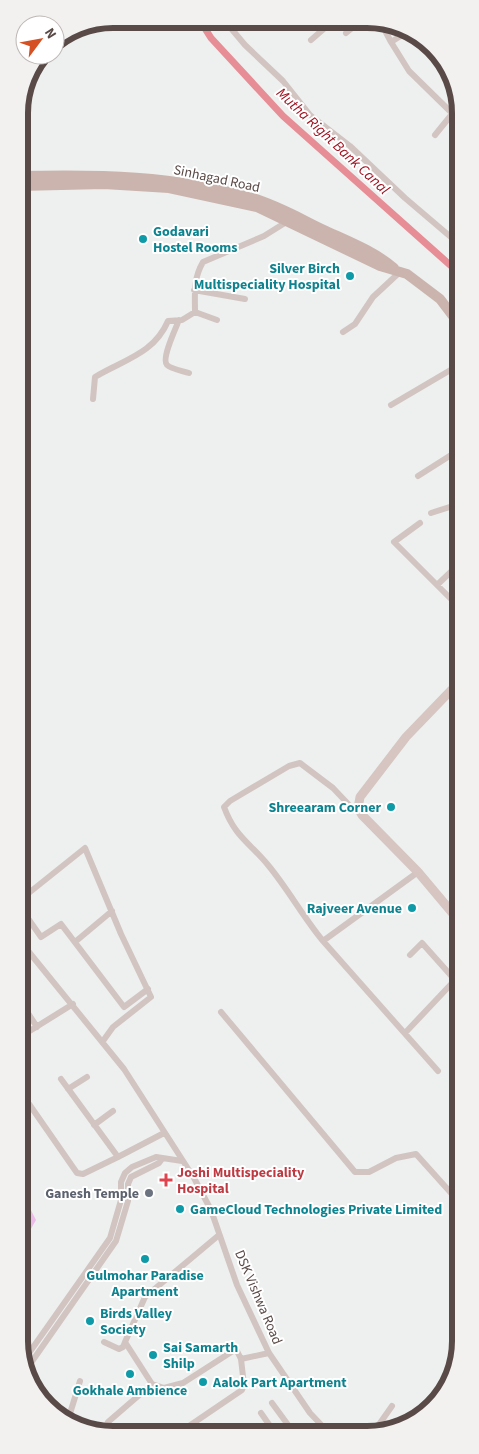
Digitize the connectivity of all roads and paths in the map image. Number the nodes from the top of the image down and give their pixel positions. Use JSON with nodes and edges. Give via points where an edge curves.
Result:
{"nodes":[{"id":1,"x":231,"y":28,"type":"edge"},
{"id":2,"x":325,"y":28,"type":"edge"},
{"id":3,"x":352,"y":28,"type":"edge"},
{"id":4,"x":384,"y":29,"type":"edge"},
{"id":5,"x":346,"y":33,"type":"dead end"},
{"id":6,"x":402,"y":35,"type":"edge"},
{"id":7,"x":311,"y":40,"type":"dead end"},
{"id":8,"x":391,"y":42,"type":"junction"},
{"id":9,"x":452,"y":114,"type":"joint"},
{"id":10,"x":435,"y":134,"type":"dead end"},
{"id":11,"x":28,"y":176,"type":"edge"},
{"id":12,"x":28,"y":186,"type":"edge"},
{"id":13,"x":289,"y":220,"type":"junction"},
{"id":14,"x":452,"y":238,"type":"edge"},
{"id":15,"x":398,"y":270,"type":"junction"},
{"id":16,"x":194,"y":290,"type":"junction"},
{"id":17,"x":245,"y":299,"type":"dead end"},
{"id":18,"x":195,"y":312,"type":"junction"},
{"id":19,"x":452,"y":315,"type":"edge"},
{"id":20,"x":179,"y":320,"type":"junction"},
{"id":21,"x":217,"y":320,"type":"dead end"},
{"id":22,"x":343,"y":332,"type":"dead end"},
{"id":23,"x":452,"y":369,"type":"edge"},
{"id":24,"x":189,"y":373,"type":"dead end"},
{"id":25,"x":93,"y":399,"type":"dead end"},
{"id":26,"x":392,"y":405,"type":"dead end"},
{"id":27,"x":452,"y":455,"type":"edge"},
{"id":28,"x":418,"y":476,"type":"dead end"},
{"id":29,"x":452,"y":506,"type":"edge"},
{"id":30,"x":431,"y":513,"type":"dead end"},
{"id":31,"x":420,"y":523,"type":"dead end"},
{"id":32,"x":452,"y":571,"type":"edge"},
{"id":33,"x":437,"y":585,"type":"junction"},
{"id":34,"x":452,"y":600,"type":"edge"},
{"id":35,"x":452,"y":690,"type":"edge"},
{"id":36,"x":358,"y":808,"type":"junction"},
{"id":37,"x":418,"y":872,"type":"junction"},
{"id":38,"x":28,"y":894,"type":"edge"},
{"id":39,"x":112,"y":911,"type":"junction"},
{"id":40,"x":451,"y":912,"type":"edge"},
{"id":41,"x":28,"y":918,"type":"edge"},
{"id":42,"x":323,"y":941,"type":"junction"},
{"id":43,"x":75,"y":942,"type":"junction"},
{"id":44,"x":28,"y":950,"type":"edge"},
{"id":45,"x":410,"y":955,"type":"dead end"},
{"id":46,"x":451,"y":972,"type":"edge"},
{"id":47,"x":451,"y":984,"type":"edge"},
{"id":48,"x":148,"y":989,"type":"junction"},
{"id":49,"x":73,"y":1004,"type":"junction"},
{"id":50,"x":221,"y":1012,"type":"dead end"},
{"id":51,"x":28,"y":1013,"type":"edge"},
{"id":52,"x":37,"y":1027,"type":"junction"},
{"id":53,"x":28,"y":1032,"type":"edge"},
{"id":54,"x":404,"y":1033,"type":"junction"},
{"id":55,"x":103,"y":1041,"type":"junction"},
{"id":56,"x":438,"y":1071,"type":"dead end"},
{"id":57,"x":86,"y":1077,"type":"dead end"},
{"id":58,"x":61,"y":1079,"type":"dead end"},
{"id":59,"x":68,"y":1089,"type":"junction"},
{"id":60,"x":28,"y":1102,"type":"edge"},
{"id":61,"x":113,"y":1111,"type":"dead end"},
{"id":62,"x":94,"y":1125,"type":"junction"},
{"id":63,"x":164,"y":1133,"type":"junction"},
{"id":64,"x":118,"y":1157,"type":"junction"},
{"id":65,"x":182,"y":1161,"type":"junction"},
{"id":66,"x":451,"y":1193,"type":"edge"},
{"id":67,"x":219,"y":1235,"type":"junction"},
{"id":68,"x":61,"y":1315,"type":"junction"},
{"id":69,"x":104,"y":1342,"type":"dead end"},
{"id":70,"x":125,"y":1342,"type":"junction"},
{"id":71,"x":268,"y":1353,"type":"junction"},
{"id":72,"x":29,"y":1355,"type":"edge"},
{"id":73,"x":241,"y":1359,"type":"junction"},
{"id":74,"x":31,"y":1363,"type":"edge"},
{"id":75,"x":80,"y":1381,"type":"dead end"},
{"id":76,"x":152,"y":1384,"type":"junction"},
{"id":77,"x":272,"y":1403,"type":"dead end"},
{"id":78,"x":392,"y":1406,"type":"dead end"},
{"id":79,"x":261,"y":1413,"type":"dead end"},
{"id":80,"x":70,"y":1415,"type":"edge"},
{"id":81,"x":379,"y":1425,"type":"edge"},
{"id":82,"x":106,"y":1426,"type":"edge"},
{"id":83,"x":189,"y":1426,"type":"dead end"},
{"id":84,"x":270,"y":1426,"type":"edge"},
{"id":85,"x":288,"y":1426,"type":"edge"},
{"id":86,"x":321,"y":1426,"type":"edge"}],
"edges":[{"from":1,"to":14,"type":"street","via":[[283,81],[310,115],[350,146]]},
{"from":2,"to":7,"type":"street"},
{"from":3,"to":5,"type":"street"},
{"from":4,"to":8,"type":"street"},
{"from":6,"to":8,"type":"street"},
{"from":8,"to":9,"type":"street","via":[[409,70]]},
{"from":9,"to":10,"type":"street"},
{"from":11,"to":15,"type":"main road","name":"Sinhagad Road","via":[[104,175],[181,182],[228,192],[270,204],[353,243]]},
{"from":12,"to":13,"type":"main road","name":"Sinhagad Road","via":[[104,184],[169,188],[257,207]]},
{"from":13,"to":15,"type":"main road","name":"Sinhagad Road","via":[[380,266]]},
{"from":13,"to":16,"type":"street","via":[[264,236],[204,262]]},
{"from":15,"to":19,"type":"main road","name":"Sinhagad Road","via":[[434,294]]},
{"from":15,"to":22,"type":"street","via":[[373,297],[355,324]]},
{"from":16,"to":17,"type":"street"},
{"from":16,"to":18,"type":"street"},
{"from":18,"to":20,"type":"street"},
{"from":18,"to":21,"type":"street"},
{"from":20,"to":24,"type":"street","via":[[165,362],[167,366]]},
{"from":20,"to":25,"type":"street","via":[[168,320],[154,341],[133,359],[95,377]]},
{"from":23,"to":26,"type":"street"},
{"from":27,"to":28,"type":"street"},
{"from":29,"to":30,"type":"street"},
{"from":31,"to":33,"type":"street","via":[[394,542]]},
{"from":32,"to":33,"type":"street"},
{"from":33,"to":34,"type":"street"},
{"from":35,"to":36,"type":"street","via":[[406,737],[360,797]]},
{"from":36,"to":37,"type":"street","via":[[372,827]]},
{"from":36,"to":42,"type":"street","via":[[351,807],[333,788],[300,763],[289,766],[224,807],[241,839],[268,865]]},
{"from":37,"to":40,"type":"street"},
{"from":37,"to":42,"type":"street"},
{"from":38,"to":39,"type":"street","via":[[85,848]]},
{"from":39,"to":43,"type":"street"},
{"from":39,"to":48,"type":"street"},
{"from":41,"to":43,"type":"street","via":[[41,936],[60,924]]},
{"from":42,"to":54,"type":"street"},
{"from":43,"to":48,"type":"street","via":[[124,1007]]},
{"from":44,"to":49,"type":"street","name":"DSK Vishwa Road"},
{"from":45,"to":46,"type":"street","via":[[422,942]]},
{"from":47,"to":54,"type":"street"},
{"from":48,"to":55,"type":"street","via":[[151,997],[113,1026]]},
{"from":49,"to":52,"type":"street"},
{"from":49,"to":55,"type":"street","name":"DSK Vishwa Road"},
{"from":50,"to":66,"type":"street","via":[[355,1172],[369,1172],[396,1158],[416,1154]]},
{"from":51,"to":52,"type":"street"},
{"from":52,"to":53,"type":"street"},
{"from":54,"to":56,"type":"street"},
{"from":55,"to":63,"type":"street","name":"DSK Vishwa Road"},
{"from":57,"to":59,"type":"street"},
{"from":58,"to":59,"type":"street"},
{"from":59,"to":62,"type":"street"},
{"from":60,"to":64,"type":"street","via":[[78,1173],[83,1174]]},
{"from":61,"to":62,"type":"street"},
{"from":62,"to":64,"type":"street"},
{"from":63,"to":64,"type":"street"},
{"from":63,"to":65,"type":"street","name":"DSK Vishwa Road"},
{"from":65,"to":67,"type":"street","name":"DSK Vishwa Road","via":[[204,1193]]},
{"from":65,"to":68,"type":"street","via":[[162,1159],[130,1177],[128,1201],[116,1242]]},
{"from":67,"to":70,"type":"street","via":[[145,1297]]},
{"from":67,"to":71,"type":"street","name":"DSK Vishwa Road"},
{"from":68,"to":72,"type":"street"},
{"from":68,"to":74,"type":"street"},
{"from":69,"to":70,"type":"street","via":[[119,1349]]},
{"from":70,"to":76,"type":"street"},
{"from":71,"to":73,"type":"street"},
{"from":71,"to":86,"type":"street","name":"DSK Vishwa Road"},
{"from":73,"to":76,"type":"street","via":[[236,1349],[183,1382],[164,1388]]},
{"from":73,"to":83,"type":"street","via":[[242,1390]]},
{"from":75,"to":80,"type":"street"},
{"from":76,"to":82,"type":"street"},
{"from":77,"to":85,"type":"street"},
{"from":78,"to":81,"type":"street"},
{"from":79,"to":84,"type":"street"}]}
